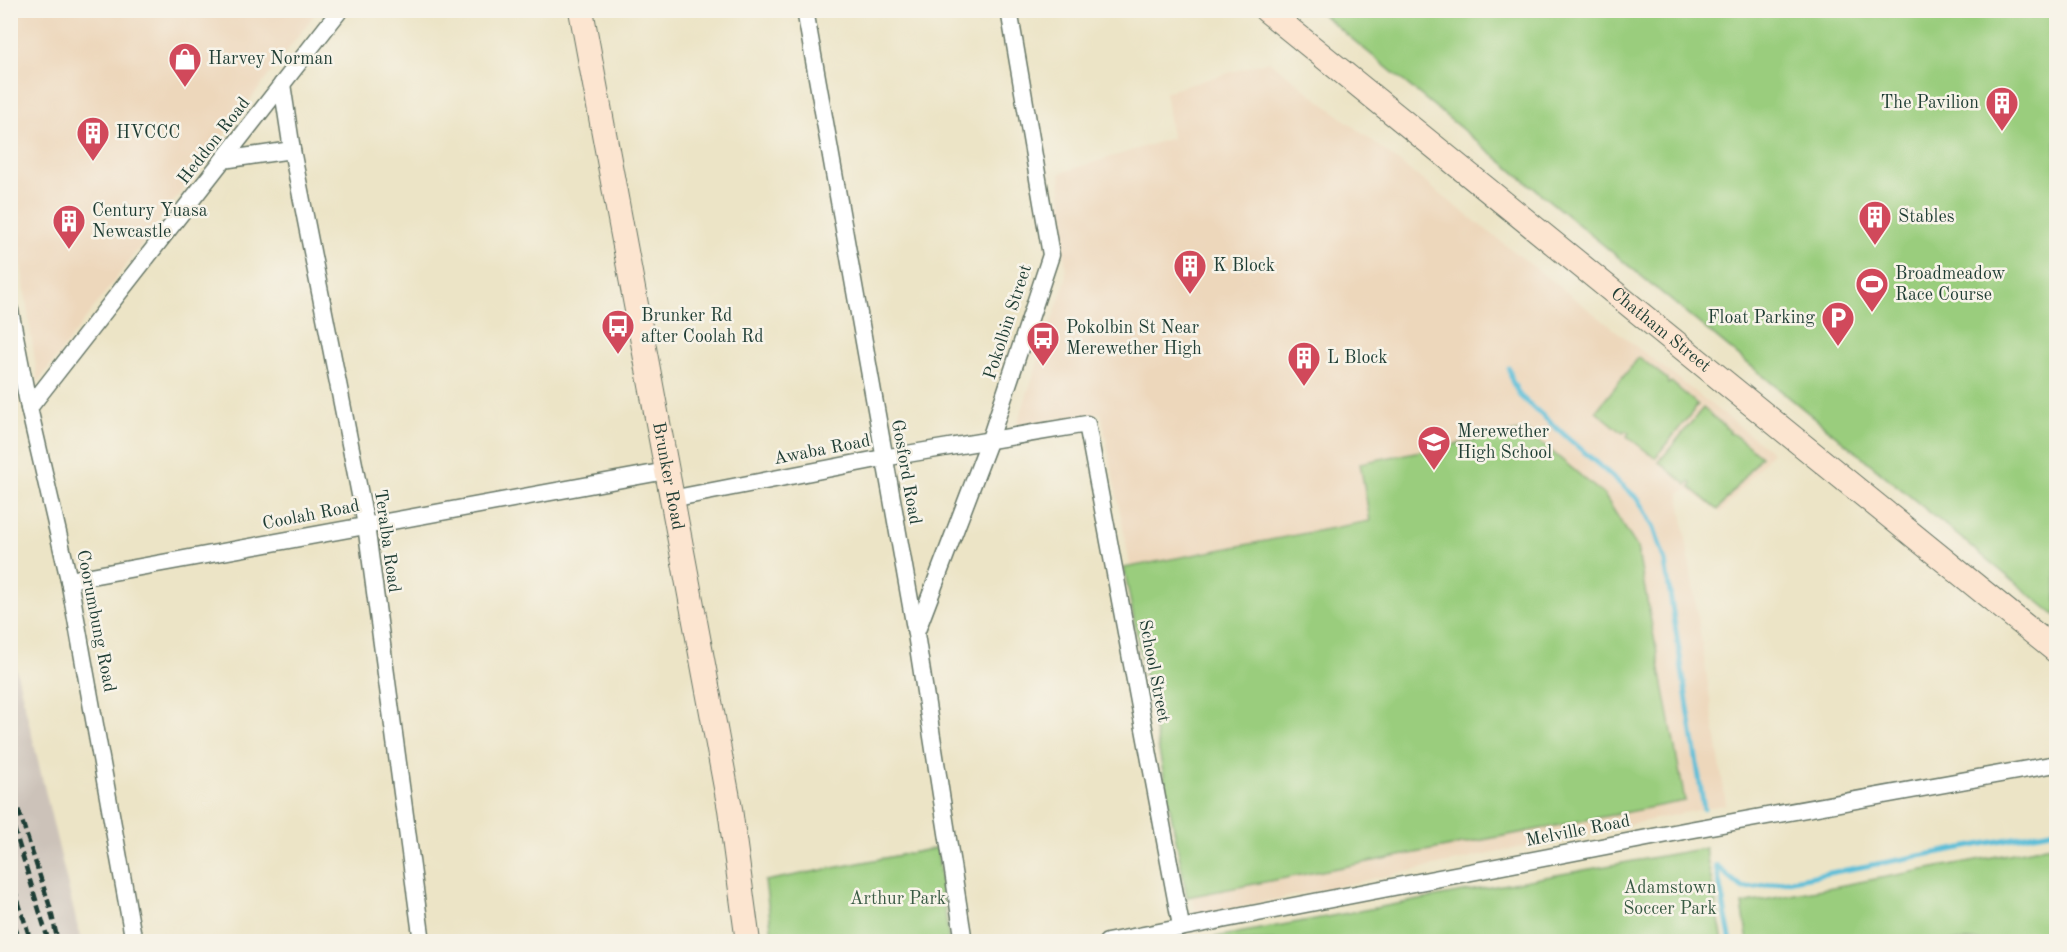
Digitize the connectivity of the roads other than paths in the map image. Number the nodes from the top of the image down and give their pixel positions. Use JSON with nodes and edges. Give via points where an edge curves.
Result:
{"nodes":[{"id":1,"x":340,"y":10,"type":"edge"},
{"id":2,"x":581,"y":10,"type":"edge"},
{"id":3,"x":805,"y":10,"type":"edge"},
{"id":4,"x":1009,"y":10,"type":"edge"},
{"id":5,"x":1266,"y":10,"type":"edge"},
{"id":6,"x":282,"y":84,"type":"junction"},
{"id":7,"x":292,"y":150,"type":"junction"},
{"id":8,"x":223,"y":160,"type":"junction"},
{"id":9,"x":10,"y":310,"type":"edge"},
{"id":10,"x":29,"y":408,"type":"junction"},
{"id":11,"x":1087,"y":424,"type":"joint"},
{"id":12,"x":990,"y":439,"type":"junction"},
{"id":13,"x":883,"y":458,"type":"junction"},
{"id":14,"x":666,"y":471,"type":"junction"},
{"id":15,"x":671,"y":499,"type":"junction"},
{"id":16,"x":366,"y":525,"type":"junction"},
{"id":17,"x":69,"y":580,"type":"junction"},
{"id":18,"x":916,"y":634,"type":"junction"},
{"id":19,"x":2056,"y":651,"type":"edge"},
{"id":20,"x":2056,"y":764,"type":"edge"},
{"id":21,"x":1181,"y":926,"type":"junction"},
{"id":22,"x":134,"y":942,"type":"edge"},
{"id":23,"x":422,"y":942,"type":"edge"},
{"id":24,"x":748,"y":942,"type":"edge"},
{"id":25,"x":964,"y":942,"type":"edge"},
{"id":26,"x":1107,"y":942,"type":"edge"}],
"edges":[{"from":1,"to":6,"type":"street","name":"Heddon Road"},
{"from":2,"to":14,"type":"street","name":"Brunker Road"},
{"from":3,"to":13,"type":"street","name":"Gosford Road"},
{"from":4,"to":12,"type":"street","name":"Pokolbin Street","via":[[1051,255]]},
{"from":5,"to":19,"type":"street","name":"Chatham Street"},
{"from":6,"to":7,"type":"street","name":"Teralba Road"},
{"from":6,"to":8,"type":"street","name":"Heddon Road"},
{"from":7,"to":8,"type":"street"},
{"from":7,"to":16,"type":"street","name":"Teralba Road"},
{"from":8,"to":10,"type":"street","name":"Heddon Road"},
{"from":9,"to":10,"type":"street","name":"Coorumbung Road"},
{"from":10,"to":17,"type":"street","name":"Coorumbung Road"},
{"from":11,"to":12,"type":"street","name":"Awaba Road"},
{"from":11,"to":21,"type":"street","name":"School Street"},
{"from":12,"to":13,"type":"street","name":"Awaba Road"},
{"from":12,"to":18,"type":"street","name":"Pokolbin Street"},
{"from":13,"to":15,"type":"street","name":"Awaba Road"},
{"from":13,"to":18,"type":"street","name":"Gosford Road"},
{"from":14,"to":15,"type":"street","name":"Brunker Road"},
{"from":14,"to":16,"type":"street","name":"Coolah Road"},
{"from":15,"to":24,"type":"street","name":"Brunker Road","via":[[730,808]]},
{"from":16,"to":17,"type":"street","name":"Coolah Road"},
{"from":16,"to":23,"type":"street","name":"Teralba Road"},
{"from":17,"to":22,"type":"street","name":"Coorumbung Road"},
{"from":18,"to":25,"type":"street","name":"Gosford Road"},
{"from":20,"to":21,"type":"street","name":"Melville Road"},
{"from":21,"to":26,"type":"street","name":"Melville Road"}]}
